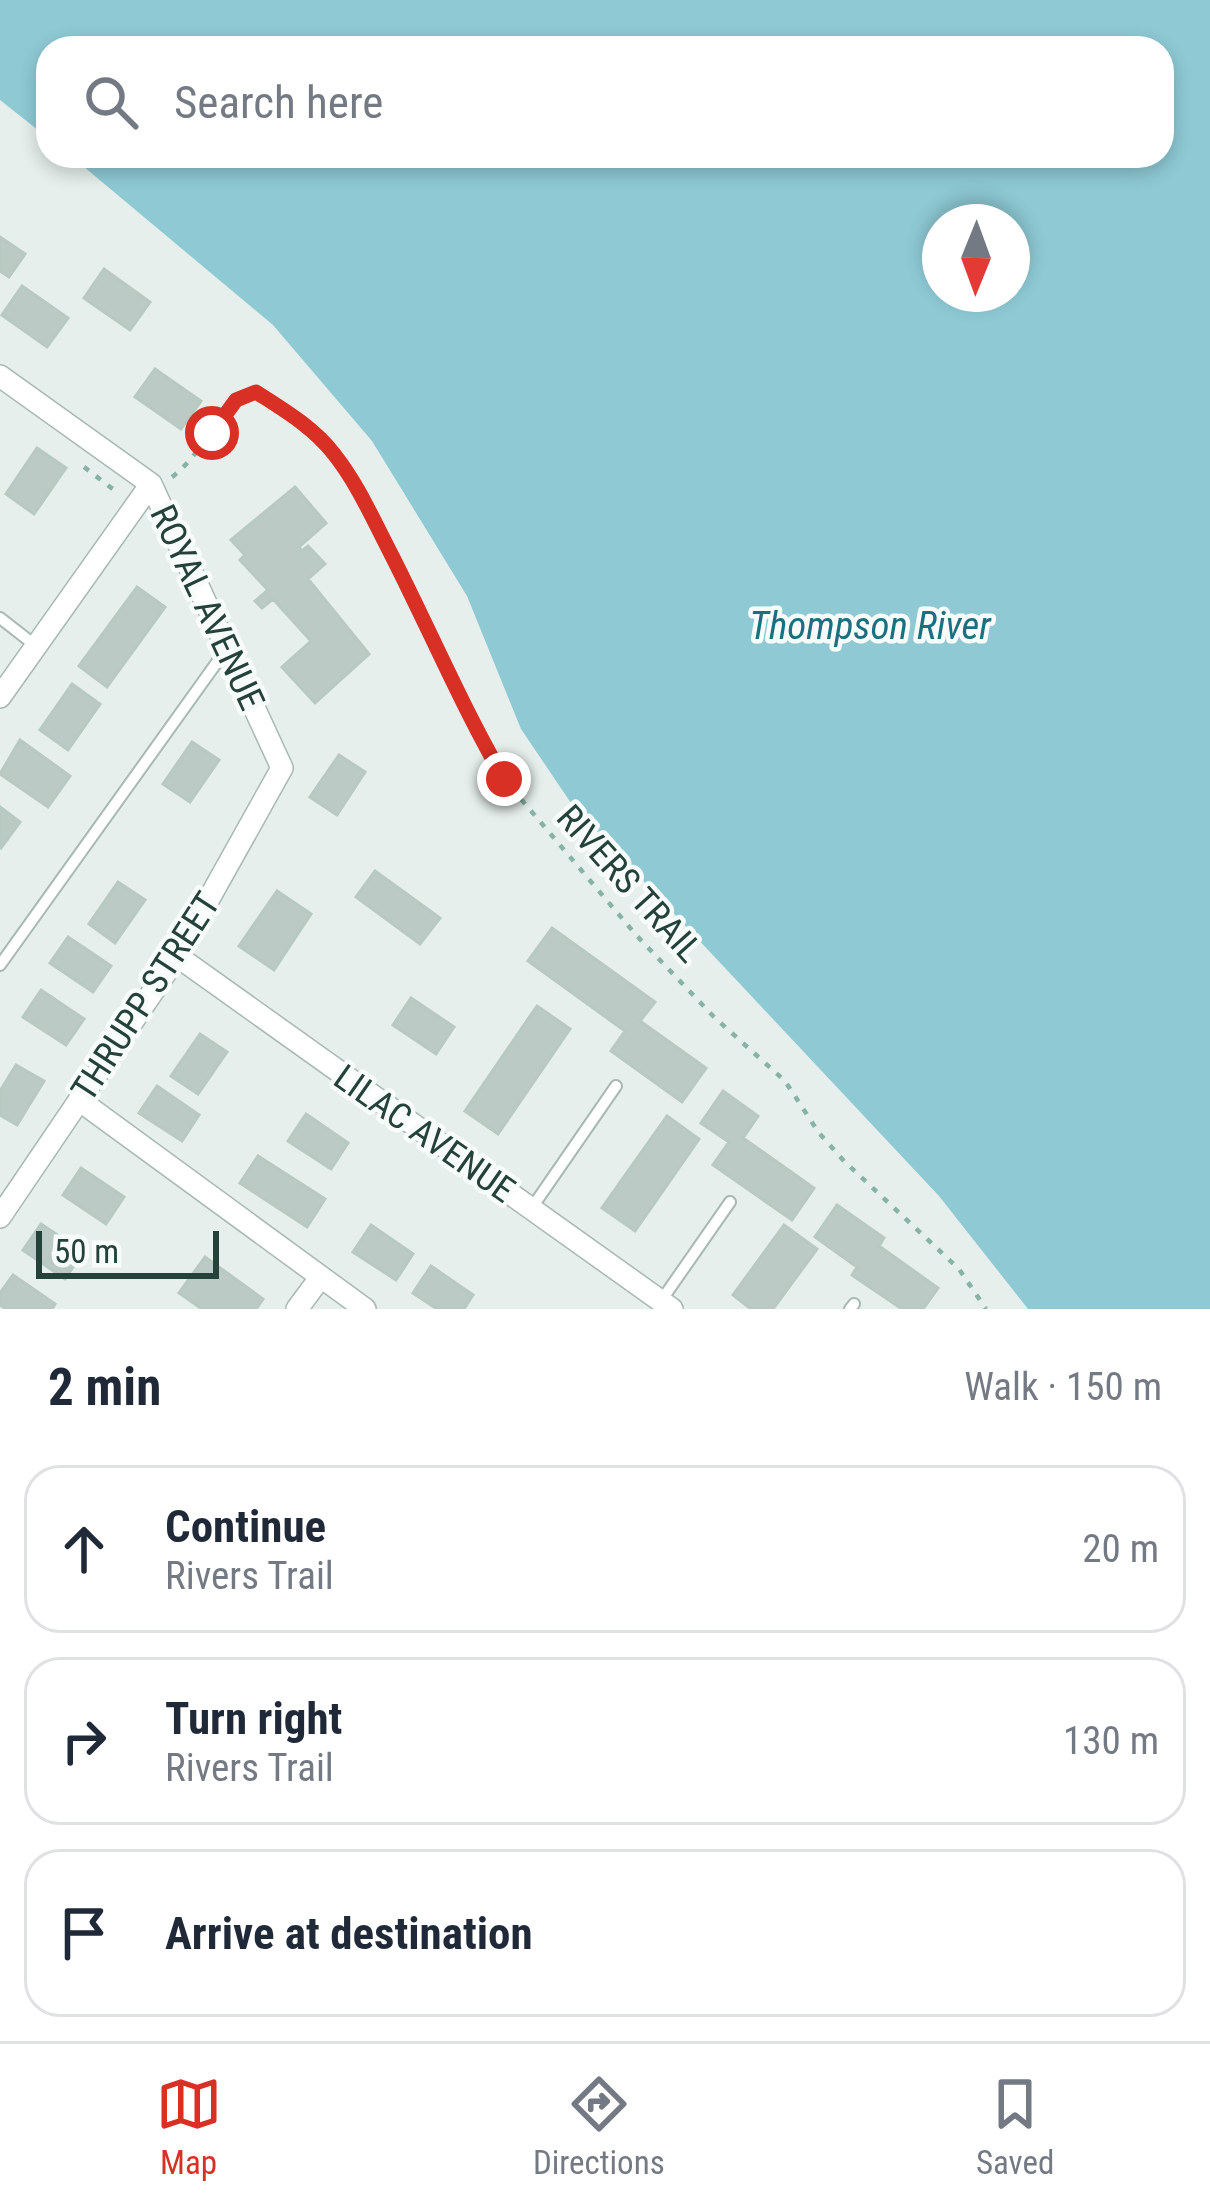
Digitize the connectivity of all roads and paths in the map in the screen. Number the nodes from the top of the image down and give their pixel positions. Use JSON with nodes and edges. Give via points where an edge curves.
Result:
{"nodes":[{"id":1,"x":0,"y":376,"type":"edge"},
{"id":2,"x":152,"y":484,"type":"junction"},
{"id":3,"x":0,"y":619,"type":"edge"},
{"id":4,"x":36,"y":646,"type":"junction"},
{"id":5,"x":227,"y":648,"type":"junction"},
{"id":6,"x":0,"y":697,"type":"edge"},
{"id":7,"x":282,"y":768,"type":"joint"},
{"id":8,"x":177,"y":956,"type":"junction"},
{"id":9,"x":0,"y":965,"type":"edge"},
{"id":10,"x":616,"y":1086,"type":"dead end"},
{"id":11,"x":79,"y":1100,"type":"junction"},
{"id":12,"x":730,"y":1202,"type":"dead end"},
{"id":13,"x":531,"y":1209,"type":"junction"},
{"id":14,"x":0,"y":1217,"type":"edge"},
{"id":15,"x":320,"y":1278,"type":"junction"},
{"id":16,"x":667,"y":1305,"type":"edge"},
{"id":17,"x":297,"y":1309,"type":"edge"},
{"id":18,"x":364,"y":1309,"type":"edge"},
{"id":19,"x":986,"y":1309,"type":"edge"}],
"edges":[{"from":1,"to":2,"type":"street","name":"ROYAL AVENUE"},
{"from":2,"to":4,"type":"street"},
{"from":2,"to":5,"type":"street","name":"ROYAL AVENUE"},
{"from":2,"to":19,"type":"path","name":"RIVERS TRAIL","via":[[193,460],[236,400],[256,392],[304,423],[356,487],[504,779],[637,936],[785,1081],[819,1133],[959,1269]]},
{"from":3,"to":4,"type":"lane"},
{"from":4,"to":6,"type":"street"},
{"from":5,"to":7,"type":"street","name":"ROYAL AVENUE"},
{"from":5,"to":9,"type":"lane"},
{"from":7,"to":8,"type":"street","name":"THRUPP STREET"},
{"from":8,"to":11,"type":"street","name":"THRUPP STREET"},
{"from":8,"to":13,"type":"street","name":"LILAC AVENUE"},
{"from":10,"to":13,"type":"lane"},
{"from":11,"to":14,"type":"street","name":"THRUPP STREET"},
{"from":11,"to":15,"type":"street"},
{"from":12,"to":16,"type":"lane"},
{"from":13,"to":16,"type":"street","name":"LILAC AVENUE"},
{"from":15,"to":17,"type":"street"},
{"from":15,"to":18,"type":"street"}]}
